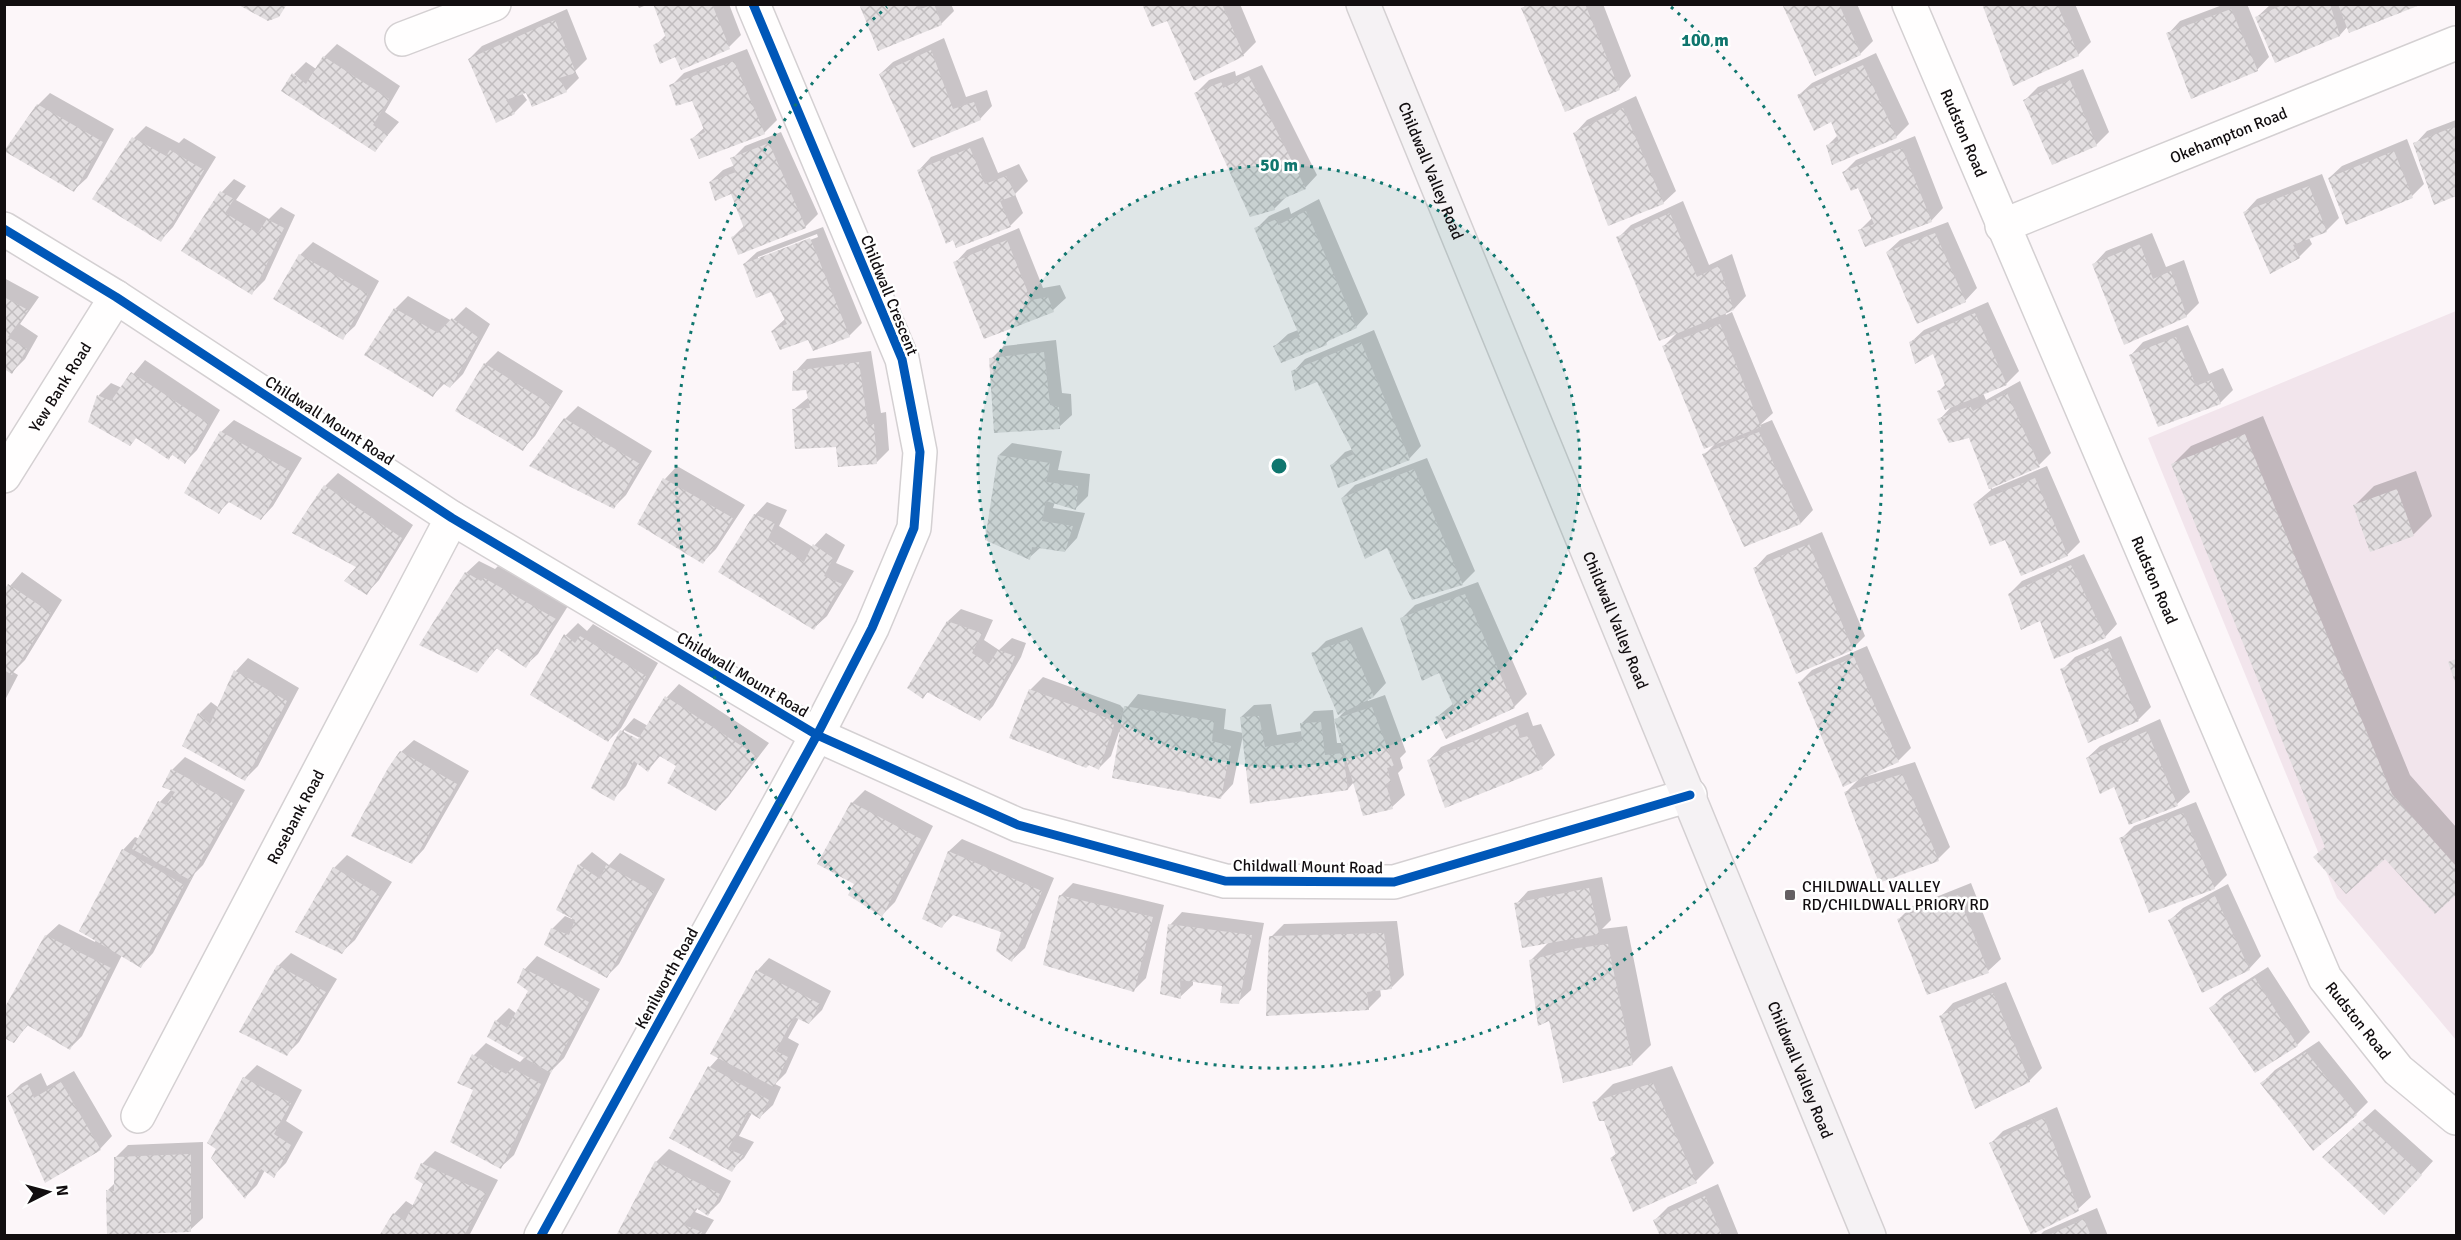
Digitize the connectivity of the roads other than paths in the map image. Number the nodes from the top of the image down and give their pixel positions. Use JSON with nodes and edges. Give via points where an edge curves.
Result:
{"nodes":[{"id":1,"x":494,"y":4,"type":"edge"},
{"id":2,"x":753,"y":4,"type":"edge"},
{"id":3,"x":1363,"y":4,"type":"edge"},
{"id":4,"x":1909,"y":4,"type":"edge"},
{"id":5,"x":402,"y":39,"type":"dead end"},
{"id":6,"x":2457,"y":43,"type":"edge"},
{"id":7,"x":2002,"y":226,"type":"junction"},
{"id":8,"x":4,"y":229,"type":"edge"},
{"id":9,"x":116,"y":297,"type":"junction"},
{"id":10,"x":4,"y":476,"type":"edge"},
{"id":11,"x":453,"y":519,"type":"junction"},
{"id":12,"x":817,"y":735,"type":"junction"},
{"id":13,"x":1690,"y":795,"type":"junction"},
{"id":14,"x":138,"y":1116,"type":"dead end"},
{"id":15,"x":2457,"y":1118,"type":"edge"},
{"id":16,"x":541,"y":1236,"type":"edge"},
{"id":17,"x":1869,"y":1236,"type":"edge"}],
"edges":[{"from":1,"to":5,"type":"street"},
{"from":2,"to":12,"type":"street","name":"Childwall Crescent","via":[[902,359],[920,452],[914,528],[872,628]]},
{"from":3,"to":13,"type":"main road","name":"Childwall Valley Road"},
{"from":4,"to":7,"type":"street","name":"Rudston Road"},
{"from":6,"to":7,"type":"street","name":"Okehampton Road"},
{"from":7,"to":15,"type":"street","name":"Rudston Road","via":[[2325,978],[2398,1070]]},
{"from":8,"to":9,"type":"street","name":"Childwall Mount Road"},
{"from":9,"to":10,"type":"street","name":"Yew Bank Road"},
{"from":9,"to":11,"type":"street","name":"Childwall Mount Road"},
{"from":11,"to":12,"type":"street","name":"Childwall Mount Road"},
{"from":11,"to":14,"type":"street","name":"Rosebank Road"},
{"from":12,"to":13,"type":"street","name":"Childwall Mount Road","via":[[1018,825],[1225,881],[1394,882]]},
{"from":12,"to":16,"type":"street","name":"Kenilworth Road"},
{"from":13,"to":17,"type":"main road","name":"Childwall Valley Road"}]}
